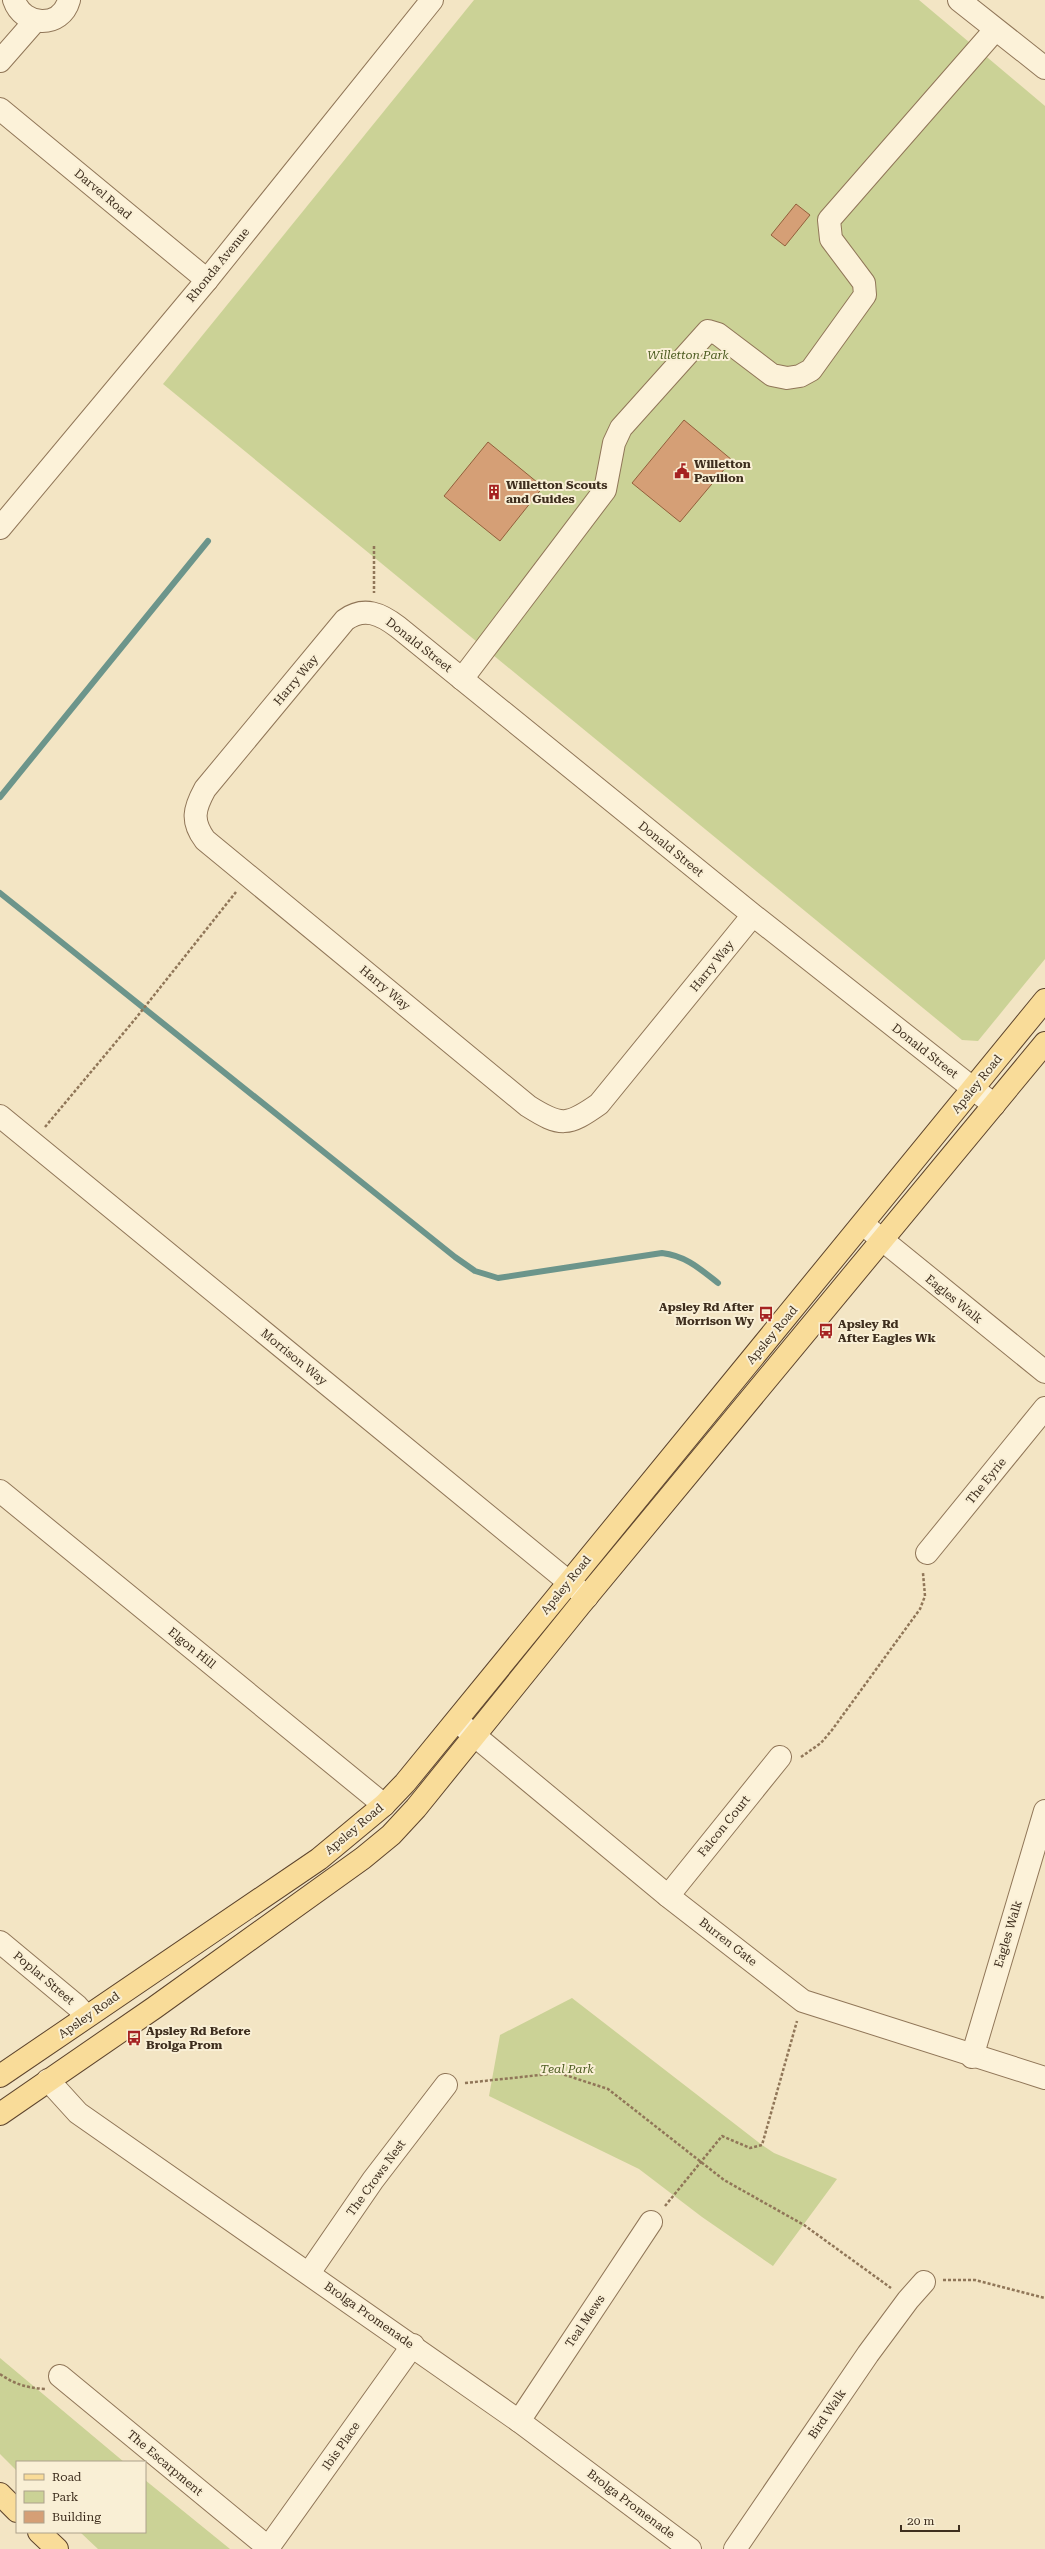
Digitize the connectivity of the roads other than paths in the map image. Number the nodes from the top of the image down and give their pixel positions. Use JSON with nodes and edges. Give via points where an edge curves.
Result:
{"nodes":[{"id":1,"x":69,"y":0,"type":"edge"},
{"id":2,"x":432,"y":0,"type":"edge"},
{"id":3,"x":959,"y":0,"type":"edge"},
{"id":4,"x":15,"y":3,"type":"edge"},
{"id":5,"x":35,"y":21,"type":"junction"},
{"id":6,"x":995,"y":30,"type":"junction"},
{"id":7,"x":0,"y":51,"type":"edge"},
{"id":8,"x":0,"y":61,"type":"edge"},
{"id":9,"x":1045,"y":68,"type":"edge"},
{"id":10,"x":0,"y":109,"type":"edge"},
{"id":11,"x":207,"y":280,"type":"junction"},
{"id":12,"x":0,"y":528,"type":"edge"},
{"id":13,"x":345,"y":620,"type":"joint"},
{"id":14,"x":462,"y":679,"type":"junction"},
{"id":15,"x":753,"y":915,"type":"junction"},
{"id":16,"x":1045,"y":1000,"type":"edge"},
{"id":17,"x":1022,"y":1028,"type":"junction"},
{"id":18,"x":1045,"y":1044,"type":"edge"},
{"id":19,"x":972,"y":1088,"type":"junction"},
{"id":20,"x":994,"y":1105,"type":"junction"},
{"id":21,"x":0,"y":1116,"type":"edge"},
{"id":22,"x":864,"y":1225,"type":"junction"},
{"id":23,"x":882,"y":1240,"type":"junction"},
{"id":24,"x":1045,"y":1372,"type":"edge"},
{"id":25,"x":1045,"y":1408,"type":"edge"},
{"id":26,"x":0,"y":1491,"type":"edge"},
{"id":27,"x":927,"y":1553,"type":"road end"},
{"id":28,"x":569,"y":1582,"type":"junction"},
{"id":29,"x":587,"y":1597,"type":"junction"},
{"id":30,"x":457,"y":1721,"type":"junction"},
{"id":31,"x":475,"y":1736,"type":"junction"},
{"id":32,"x":780,"y":1757,"type":"road end"},
{"id":33,"x":384,"y":1805,"type":"junction"},
{"id":34,"x":1045,"y":1811,"type":"edge"},
{"id":35,"x":668,"y":1896,"type":"junction"},
{"id":36,"x":0,"y":1942,"type":"edge"},
{"id":37,"x":86,"y":2016,"type":"junction"},
{"id":38,"x":972,"y":2057,"type":"junction"},
{"id":39,"x":0,"y":2076,"type":"edge"},
{"id":40,"x":1045,"y":2078,"type":"edge"},
{"id":41,"x":48,"y":2080,"type":"junction"},
{"id":42,"x":446,"y":2085,"type":"road end"},
{"id":43,"x":0,"y":2114,"type":"edge"},
{"id":44,"x":651,"y":2222,"type":"road end"},
{"id":45,"x":309,"y":2273,"type":"junction"},
{"id":46,"x":924,"y":2282,"type":"road end"},
{"id":47,"x":413,"y":2345,"type":"junction"},
{"id":48,"x":60,"y":2376,"type":"road end"},
{"id":49,"x":519,"y":2421,"type":"junction"},
{"id":50,"x":0,"y":2494,"type":"edge"},
{"id":51,"x":16,"y":2510,"type":"edge"},
{"id":52,"x":40,"y":2533,"type":"edge"},
{"id":53,"x":269,"y":2548,"type":"edge"},
{"id":54,"x":57,"y":2549,"type":"edge"},
{"id":55,"x":690,"y":2549,"type":"edge"},
{"id":56,"x":735,"y":2549,"type":"edge"}],
"edges":[{"from":1,"to":5,"type":"street","via":[[59,15],[52,20]]},
{"from":2,"to":11,"type":"street","name":"Rhonda Avenue"},
{"from":3,"to":6,"type":"street"},
{"from":4,"to":5,"type":"street","via":[[27,18]]},
{"from":4,"to":7,"type":"street"},
{"from":5,"to":8,"type":"street"},
{"from":6,"to":9,"type":"street"},
{"from":6,"to":14,"type":"street","via":[[829,220],[831,239],[864,283],[865,295],[811,370],[800,376],[787,378],[772,375],[718,334],[708,331],[621,428],[614,443],[605,490]]},
{"from":10,"to":11,"type":"street","name":"Darvel Road"},
{"from":11,"to":12,"type":"street","name":"Rhonda Avenue"},
{"from":13,"to":14,"type":"street","name":"Donald Street","via":[[354,614],[374,613],[385,618]]},
{"from":13,"to":15,"type":"street","name":"Harry Way","via":[[205,789],[198,801],[194,821],[205,840],[528,1106],[551,1121],[577,1119],[599,1104]]},
{"from":14,"to":15,"type":"street","name":"Donald Street"},
{"from":15,"to":19,"type":"street","name":"Donald Street"},
{"from":16,"to":17,"type":"main road","name":"Apsley Road"},
{"from":17,"to":18,"type":"street"},
{"from":17,"to":19,"type":"main road","name":"Apsley Road"},
{"from":18,"to":20,"type":"main road","name":"Apsley Road"},
{"from":19,"to":20,"type":"street","name":"Donald Street"},
{"from":19,"to":22,"type":"main road","name":"Apsley Road"},
{"from":20,"to":23,"type":"main road","name":"Apsley Road"},
{"from":21,"to":28,"type":"street","name":"Morrison Way"},
{"from":22,"to":23,"type":"street","name":"Eagles Walk"},
{"from":22,"to":28,"type":"main road","name":"Apsley Road"},
{"from":23,"to":24,"type":"street","name":"Eagles Walk"},
{"from":23,"to":29,"type":"main road","name":"Apsley Road"},
{"from":25,"to":27,"type":"street","name":"The Eyrie"},
{"from":26,"to":33,"type":"street","name":"Elgon Hill"},
{"from":28,"to":29,"type":"street","name":"Morrison Way"},
{"from":28,"to":30,"type":"main road","name":"Apsley Road"},
{"from":29,"to":31,"type":"main road","name":"Apsley Road"},
{"from":30,"to":31,"type":"street","name":"Burren Gate"},
{"from":30,"to":33,"type":"main road","name":"Apsley Road"},
{"from":31,"to":35,"type":"street","name":"Burren Gate"},
{"from":31,"to":41,"type":"main road","name":"Apsley Road","via":[[416,1808],[391,1835],[363,1858],[154,2008]]},
{"from":32,"to":35,"type":"street","name":"Falcon Court"},
{"from":33,"to":37,"type":"main road","name":"Apsley Road","via":[[319,1859]]},
{"from":34,"to":38,"type":"street","name":"Eagles Walk"},
{"from":35,"to":38,"type":"street","name":"Burren Gate","via":[[803,2001]]},
{"from":36,"to":37,"type":"street","name":"Poplar Street"},
{"from":37,"to":39,"type":"main road","name":"Apsley Road"},
{"from":38,"to":40,"type":"street","name":"Burren Gate"},
{"from":41,"to":43,"type":"main road","name":"Apsley Road"},
{"from":41,"to":45,"type":"street","name":"Brolga Promenade","via":[[78,2113]]},
{"from":42,"to":45,"type":"street","name":"The Crows Nest","via":[[372,2180]]},
{"from":44,"to":49,"type":"street","name":"Teal Mews"},
{"from":45,"to":47,"type":"street","name":"Brolga Promenade"},
{"from":46,"to":56,"type":"street","name":"Bird Walk","via":[[868,2354]]},
{"from":47,"to":49,"type":"street","name":"Brolga Promenade"},
{"from":47,"to":53,"type":"street","name":"Ibis Place"},
{"from":48,"to":53,"type":"street","name":"The Escarpment"},
{"from":49,"to":55,"type":"street","name":"Brolga Promenade"},
{"from":50,"to":51,"type":"main road"},
{"from":52,"to":54,"type":"main road"}]}
